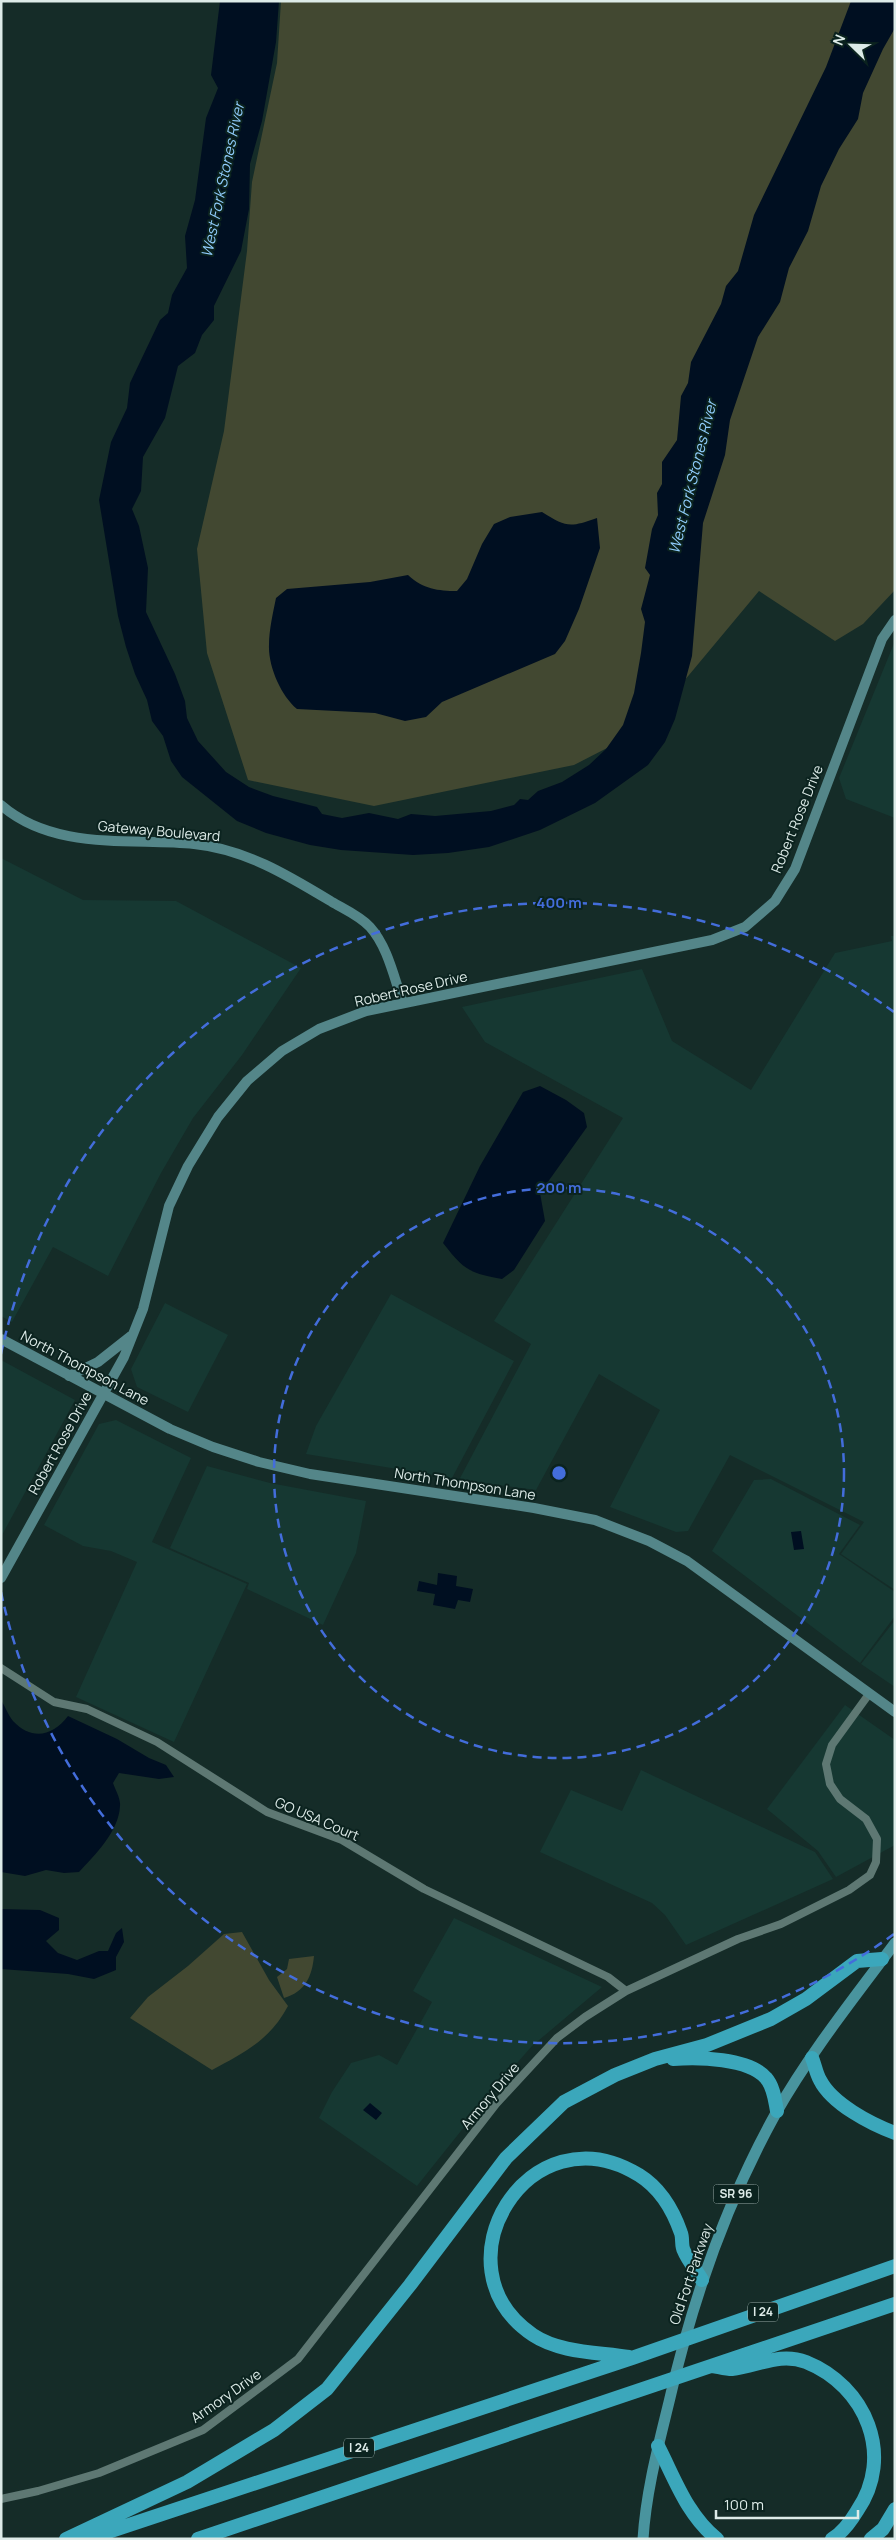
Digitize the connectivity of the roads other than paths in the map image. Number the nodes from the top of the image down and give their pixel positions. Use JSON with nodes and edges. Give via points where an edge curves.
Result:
{"nodes":[{"id":1,"x":895,"y":620,"type":"edge"},
{"id":2,"x":1,"y":805,"type":"edge"},
{"id":3,"x":403,"y":1002,"type":"junction"},
{"id":4,"x":132,"y":1336,"type":"junction"},
{"id":5,"x":1,"y":1340,"type":"edge"},
{"id":6,"x":69,"y":1376,"type":"junction"},
{"id":7,"x":103,"y":1394,"type":"junction"},
{"id":8,"x":1,"y":1578,"type":"edge"},
{"id":9,"x":1,"y":1668,"type":"edge"},
{"id":10,"x":869,"y":1694,"type":"junction"},
{"id":11,"x":895,"y":1712,"type":"edge"},
{"id":12,"x":895,"y":1943,"type":"edge"},
{"id":13,"x":882,"y":1959,"type":"junction"},
{"id":14,"x":626,"y":1991,"type":"junction"},
{"id":15,"x":812,"y":2058,"type":"junction"},
{"id":16,"x":615,"y":2075,"type":"junction"},
{"id":17,"x":777,"y":2112,"type":"junction"},
{"id":18,"x":895,"y":2133,"type":"edge"},
{"id":19,"x":895,"y":2266,"type":"edge"},
{"id":20,"x":702,"y":2280,"type":"junction"},
{"id":21,"x":895,"y":2304,"type":"edge"},
{"id":22,"x":632,"y":2358,"type":"junction"},
{"id":23,"x":710,"y":2365,"type":"junction"},
{"id":24,"x":658,"y":2446,"type":"junction"},
{"id":25,"x":1,"y":2498,"type":"edge"},
{"id":26,"x":895,"y":2509,"type":"edge"},
{"id":27,"x":66,"y":2539,"type":"edge"},
{"id":28,"x":87,"y":2539,"type":"edge"},
{"id":29,"x":198,"y":2539,"type":"edge"},
{"id":30,"x":643,"y":2539,"type":"edge"},
{"id":31,"x":717,"y":2539,"type":"edge"},
{"id":32,"x":832,"y":2539,"type":"edge"},
{"id":33,"x":870,"y":2539,"type":"edge"}],
"edges":[{"from":1,"to":3,"type":"street","name":"Robert Rose Drive","via":[[882,639],[795,869],[775,901],[745,927],[712,940]]},
{"from":2,"to":3,"type":"street","name":"Gateway Boulevard","via":[[26,822],[77,837],[107,842],[194,844],[232,851],[263,863],[369,926],[386,955]]},
{"from":3,"to":4,"type":"street","name":"Robert Rose Drive","via":[[366,1011],[319,1029],[282,1050],[247,1081],[218,1117],[188,1166],[169,1206]]},
{"from":4,"to":6,"type":"street","via":[[98,1362]]},
{"from":4,"to":7,"type":"street","name":"Robert Rose Drive"},
{"from":5,"to":6,"type":"street","name":"North Thompson Lane"},
{"from":6,"to":7,"type":"street","name":"North Thompson Lane"},
{"from":7,"to":8,"type":"street","name":"Robert Rose Drive"},
{"from":7,"to":10,"type":"street","name":"North Thompson Lane","via":[[213,1448],[259,1462],[310,1474],[534,1508],[615,1527],[687,1561]]},
{"from":9,"to":14,"type":"street","name":"GO USA Court","via":[[54,1702],[87,1709],[157,1742],[267,1812],[342,1840],[424,1889],[608,1977]]},
{"from":10,"to":11,"type":"street","name":"North Thompson Lane"},
{"from":10,"to":14,"type":"street","name":"Armory Drive","via":[[832,1745],[826,1764],[830,1784],[840,1799],[866,1819],[877,1839],[876,1862],[870,1875],[849,1890],[781,1924],[738,1939]]},
{"from":12,"to":13,"type":"main road","name":"Old Fort Parkway","number":"SR 96"},
{"from":13,"to":15,"type":"main road","name":"Old Fort Parkway","number":"SR 96"},
{"from":13,"to":16,"type":"highway","via":[[857,1961],[806,1999],[771,2019],[707,2045],[655,2059]]},
{"from":14,"to":25,"type":"street","name":"Armory Drive","via":[[557,2038],[504,2095],[298,2359],[203,2430],[99,2473]]},
{"from":15,"to":17,"type":"main road","name":"Old Fort Parkway","number":"SR 96"},
{"from":15,"to":18,"type":"highway","via":[[820,2081],[827,2090],[865,2120]]},
{"from":16,"to":17,"type":"highway","via":[[675,2059],[714,2059],[759,2072],[772,2089]]},
{"from":16,"to":27,"type":"highway","via":[[564,2102],[506,2158],[327,2389],[274,2430],[187,2482]]},
{"from":17,"to":20,"type":"main road","name":"Old Fort Parkway","number":"SR 96","via":[[734,2198]]},
{"from":19,"to":22,"type":"highway","number":"I 24"},
{"from":20,"to":22,"type":"highway","via":[[683,2251],[682,2234],[671,2209],[640,2176],[616,2165],[594,2160],[547,2166],[511,2196],[494,2230],[491,2255],[493,2278],[503,2302],[516,2320],[534,2336],[560,2347]]},
{"from":20,"to":24,"type":"main road","name":"Old Fort Parkway","number":"SR 96"},
{"from":21,"to":23,"type":"highway","number":"I 24"},
{"from":22,"to":28,"type":"highway","number":"I 24"},
{"from":23,"to":29,"type":"highway","number":"I 24"},
{"from":23,"to":32,"type":"highway","via":[[731,2369],[764,2360],[788,2358],[805,2362],[828,2372],[858,2402],[873,2435],[872,2477],[866,2498],[853,2518]]},
{"from":24,"to":30,"type":"main road","name":"Old Fort Parkway","number":"SR 96"},
{"from":24,"to":31,"type":"highway","via":[[690,2511]]},
{"from":26,"to":33,"type":"highway","via":[[883,2529]]}]}
